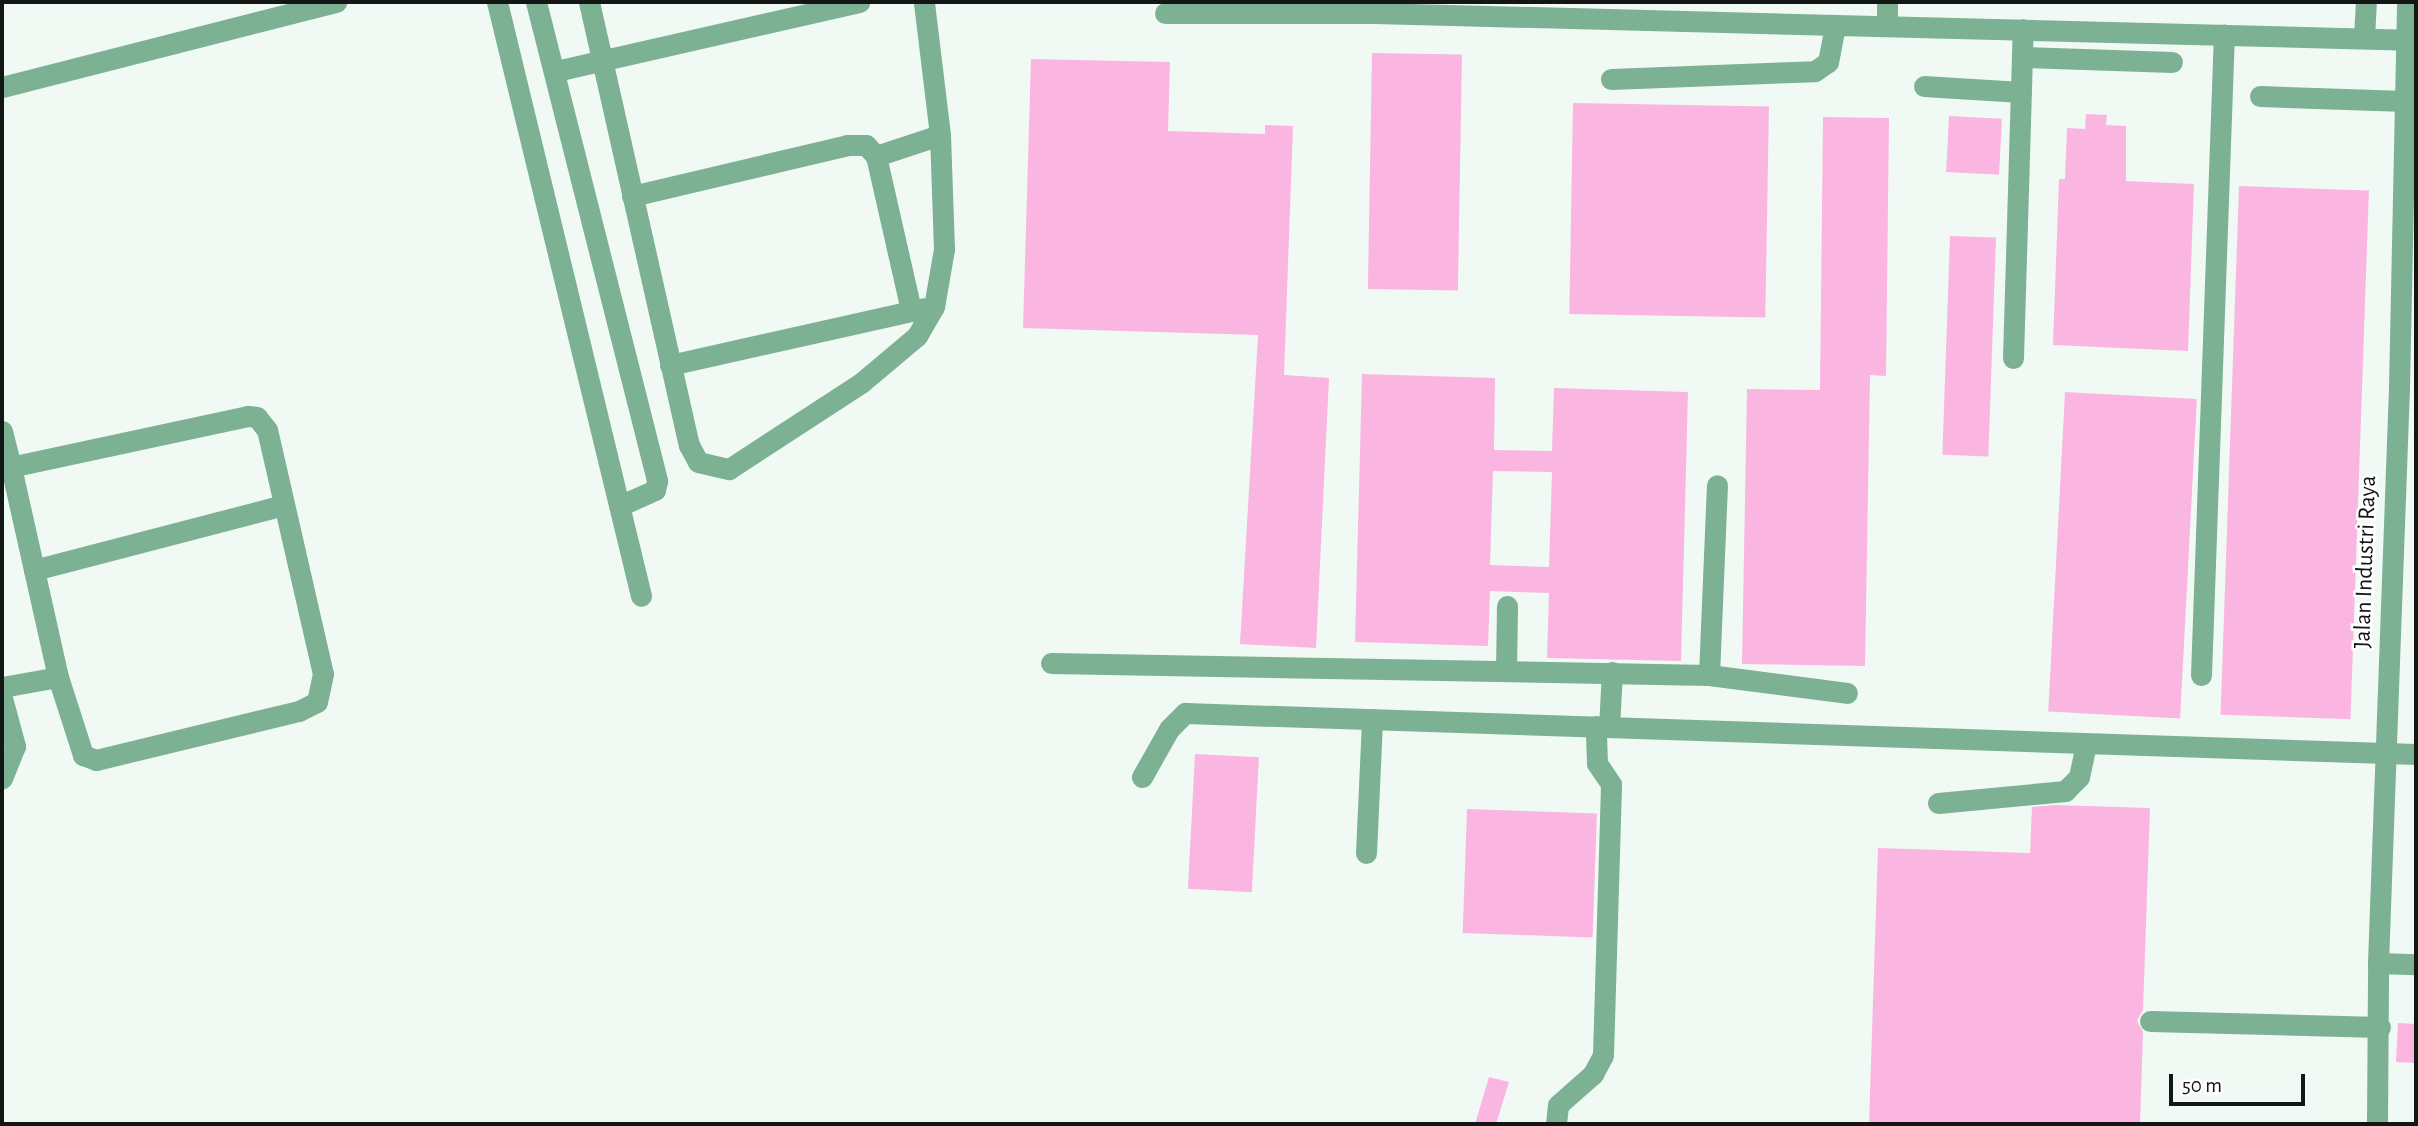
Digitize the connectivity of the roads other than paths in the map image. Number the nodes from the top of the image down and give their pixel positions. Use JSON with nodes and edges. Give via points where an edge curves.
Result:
{"nodes":[{"id":1,"x":336,"y":2,"type":"edge"},
{"id":2,"x":497,"y":2,"type":"edge"},
{"id":3,"x":536,"y":2,"type":"edge"},
{"id":4,"x":589,"y":2,"type":"edge"},
{"id":5,"x":859,"y":2,"type":"edge"},
{"id":6,"x":924,"y":2,"type":"edge"},
{"id":7,"x":1887,"y":2,"type":"edge"},
{"id":8,"x":2366,"y":2,"type":"edge"},
{"id":9,"x":2407,"y":2,"type":"edge"},
{"id":10,"x":1373,"y":7,"type":"edge"},
{"id":11,"x":1669,"y":11,"type":"edge"},
{"id":12,"x":1165,"y":13,"type":"dead end"},
{"id":13,"x":1835,"y":25,"type":"junction"},
{"id":14,"x":1887,"y":26,"type":"junction"},
{"id":15,"x":2023,"y":29,"type":"junction"},
{"id":16,"x":2224,"y":34,"type":"junction"},
{"id":17,"x":2364,"y":38,"type":"junction"},
{"id":18,"x":2411,"y":39,"type":"edge"},
{"id":19,"x":2022,"y":57,"type":"junction"},
{"id":20,"x":601,"y":61,"type":"junction"},
{"id":21,"x":2172,"y":62,"type":"dead end"},
{"id":22,"x":556,"y":72,"type":"junction"},
{"id":23,"x":1611,"y":79,"type":"dead end"},
{"id":24,"x":1924,"y":86,"type":"dead end"},
{"id":25,"x":2,"y":87,"type":"edge"},
{"id":26,"x":2021,"y":92,"type":"junction"},
{"id":27,"x":2260,"y":96,"type":"dead end"},
{"id":28,"x":2404,"y":101,"type":"junction"},
{"id":29,"x":940,"y":135,"type":"junction"},
{"id":30,"x":876,"y":156,"type":"junction"},
{"id":31,"x":632,"y":196,"type":"junction"},
{"id":32,"x":934,"y":307,"type":"junction"},
{"id":33,"x":911,"y":310,"type":"junction"},
{"id":34,"x":2013,"y":358,"type":"dead end"},
{"id":35,"x":670,"y":365,"type":"junction"},
{"id":36,"x":2,"y":431,"type":"edge"},
{"id":37,"x":6,"y":468,"type":"edge"},
{"id":38,"x":1717,"y":485,"type":"dead end"},
{"id":39,"x":283,"y":505,"type":"junction"},
{"id":40,"x":619,"y":506,"type":"junction"},
{"id":41,"x":34,"y":570,"type":"junction"},
{"id":42,"x":641,"y":596,"type":"dead end"},
{"id":43,"x":1507,"y":606,"type":"dead end"},
{"id":44,"x":1051,"y":663,"type":"dead end"},
{"id":45,"x":1506,"y":670,"type":"junction"},
{"id":46,"x":1612,"y":672,"type":"junction"},
{"id":47,"x":1709,"y":675,"type":"junction"},
{"id":48,"x":2201,"y":675,"type":"dead end"},
{"id":49,"x":58,"y":677,"type":"junction"},
{"id":50,"x":2,"y":687,"type":"edge"},
{"id":51,"x":1847,"y":693,"type":"dead end"},
{"id":52,"x":2,"y":698,"type":"edge"},
{"id":53,"x":1372,"y":719,"type":"junction"},
{"id":54,"x":1603,"y":727,"type":"junction"},
{"id":55,"x":2086,"y":744,"type":"junction"},
{"id":56,"x":2385,"y":753,"type":"junction"},
{"id":57,"x":2416,"y":754,"type":"edge"},
{"id":58,"x":1142,"y":777,"type":"dead end"},
{"id":59,"x":2,"y":779,"type":"edge"},
{"id":60,"x":1937,"y":803,"type":"dead end"},
{"id":61,"x":1366,"y":853,"type":"dead end"},
{"id":62,"x":2378,"y":963,"type":"junction"},
{"id":63,"x":2416,"y":964,"type":"edge"},
{"id":64,"x":2150,"y":1021,"type":"dead end"},
{"id":65,"x":2380,"y":1027,"type":"junction"},
{"id":66,"x":1556,"y":1124,"type":"edge"},
{"id":67,"x":2377,"y":1124,"type":"edge"}],
"edges":[{"from":1,"to":25,"type":"street"},
{"from":2,"to":40,"type":"street"},
{"from":3,"to":22,"type":"street"},
{"from":4,"to":20,"type":"street"},
{"from":5,"to":20,"type":"street"},
{"from":6,"to":29,"type":"street"},
{"from":7,"to":14,"type":"street"},
{"from":8,"to":17,"type":"street"},
{"from":9,"to":18,"type":"street","name":"Jalan Industri Raya"},
{"from":10,"to":11,"type":"street"},
{"from":10,"to":12,"type":"street"},
{"from":11,"to":13,"type":"street"},
{"from":13,"to":14,"type":"street"},
{"from":13,"to":23,"type":"street","via":[[1828,62],[1815,71]]},
{"from":14,"to":15,"type":"street"},
{"from":15,"to":16,"type":"street"},
{"from":15,"to":19,"type":"street"},
{"from":16,"to":17,"type":"street"},
{"from":16,"to":48,"type":"street"},
{"from":17,"to":18,"type":"street"},
{"from":18,"to":28,"type":"street","name":"Jalan Industri Raya"},
{"from":19,"to":21,"type":"street"},
{"from":19,"to":26,"type":"street"},
{"from":20,"to":22,"type":"street"},
{"from":20,"to":31,"type":"street"},
{"from":22,"to":40,"type":"street","via":[[657,481],[655,490]]},
{"from":24,"to":26,"type":"street"},
{"from":26,"to":34,"type":"street"},
{"from":27,"to":28,"type":"street"},
{"from":28,"to":56,"type":"street","name":"Jalan Industri Raya"},
{"from":29,"to":30,"type":"street"},
{"from":29,"to":32,"type":"street","via":[[944,249]]},
{"from":30,"to":31,"type":"street","via":[[866,145],[847,145]]},
{"from":30,"to":33,"type":"street"},
{"from":31,"to":35,"type":"street"},
{"from":32,"to":33,"type":"street"},
{"from":32,"to":35,"type":"street","via":[[917,336],[861,383],[729,469],[698,463],[689,445]]},
{"from":33,"to":35,"type":"street"},
{"from":36,"to":37,"type":"street"},
{"from":37,"to":39,"type":"street","via":[[257,417],[267,430]]},
{"from":37,"to":41,"type":"street"},
{"from":38,"to":47,"type":"street"},
{"from":39,"to":41,"type":"street"},
{"from":39,"to":49,"type":"street","via":[[323,674],[317,702],[299,711],[96,760],[83,755],[77,746]]},
{"from":40,"to":42,"type":"street"},
{"from":41,"to":49,"type":"street"},
{"from":43,"to":45,"type":"street"},
{"from":44,"to":45,"type":"street"},
{"from":45,"to":46,"type":"street"},
{"from":46,"to":47,"type":"street"},
{"from":46,"to":54,"type":"street"},
{"from":47,"to":51,"type":"street"},
{"from":49,"to":50,"type":"street"},
{"from":52,"to":59,"type":"street","via":[[15,747]]},
{"from":53,"to":54,"type":"street"},
{"from":53,"to":58,"type":"street","via":[[1185,713],[1169,729]]},
{"from":53,"to":61,"type":"street"},
{"from":54,"to":55,"type":"street"},
{"from":54,"to":66,"type":"street","via":[[1597,763],[1611,783],[1603,1055],[1593,1074],[1558,1105]]},
{"from":55,"to":56,"type":"street"},
{"from":55,"to":60,"type":"street","via":[[2079,777],[2065,791]]},
{"from":56,"to":57,"type":"street"},
{"from":56,"to":62,"type":"street","name":"Jalan Industri Raya"},
{"from":62,"to":63,"type":"street"},
{"from":62,"to":65,"type":"street","name":"Jalan Industri Raya"},
{"from":64,"to":65,"type":"street"},
{"from":65,"to":67,"type":"street","name":"Jalan Industri Raya"}]}
